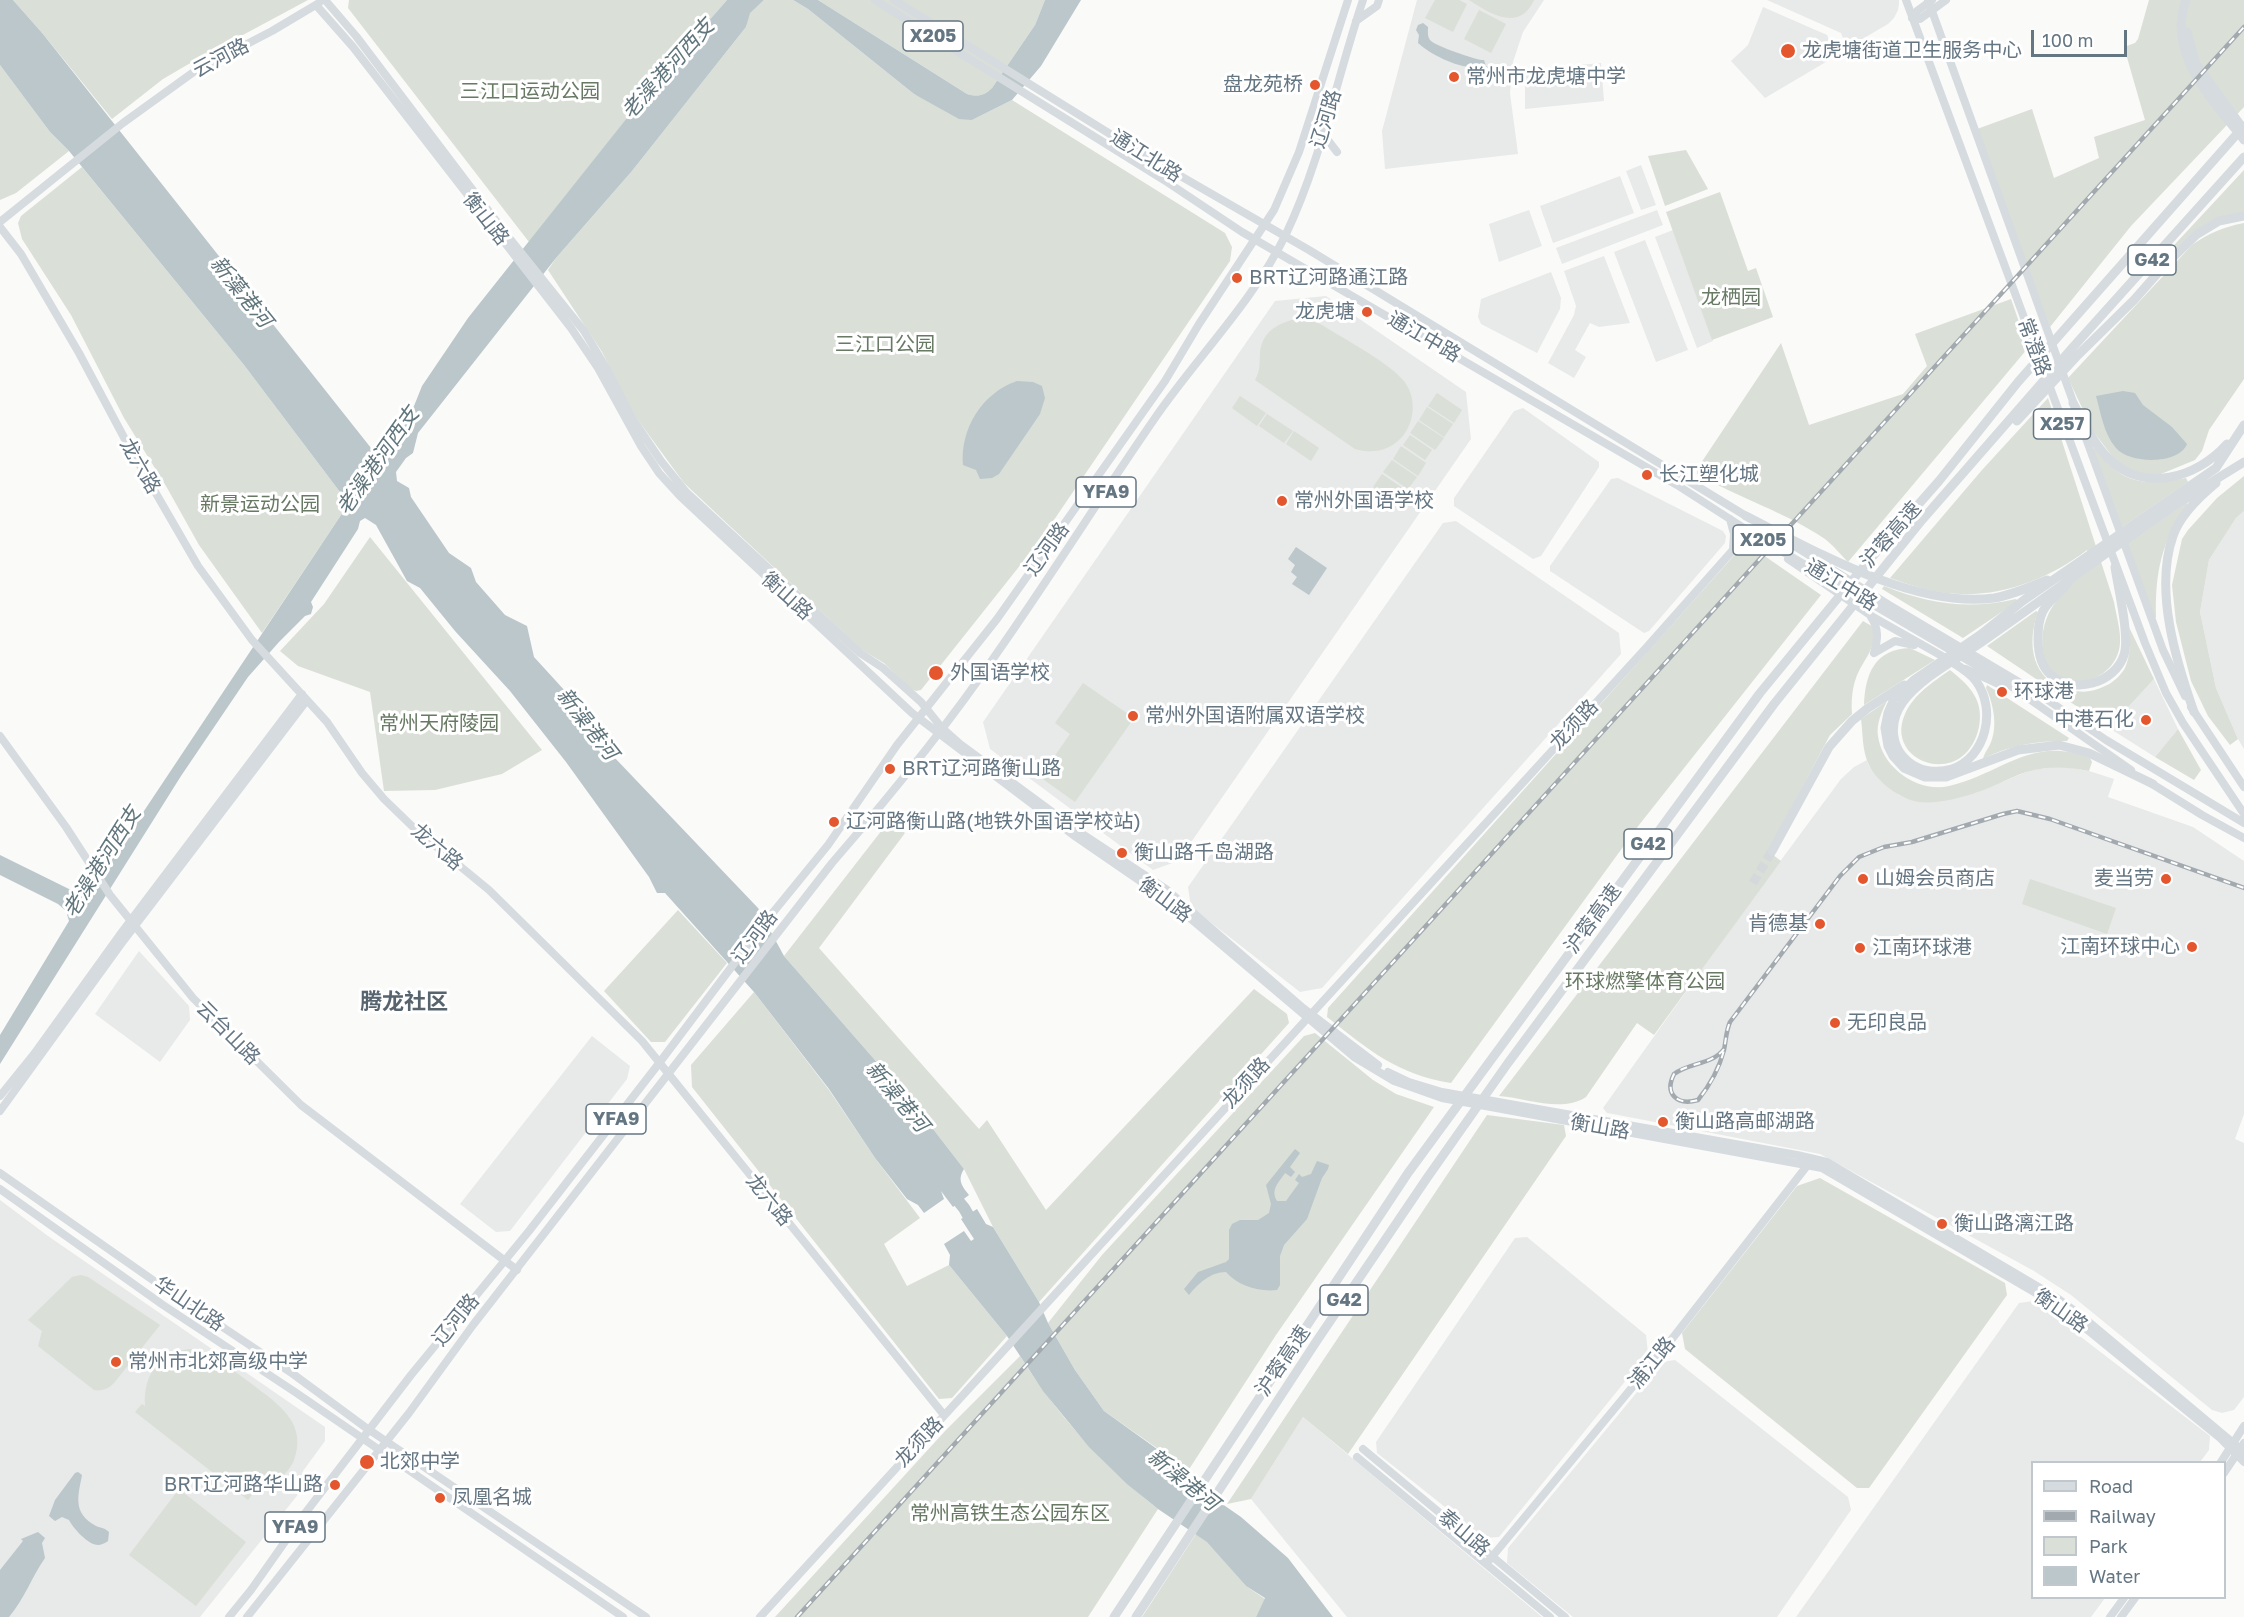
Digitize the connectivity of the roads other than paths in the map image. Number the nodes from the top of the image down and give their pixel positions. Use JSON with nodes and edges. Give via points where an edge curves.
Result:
{"nodes":[{"id":1,"x":875,"y":0,"type":"edge"},
{"id":2,"x":894,"y":0,"type":"edge"},
{"id":3,"x":1341,"y":0,"type":"edge"},
{"id":4,"x":1348,"y":0,"type":"edge"},
{"id":5,"x":1363,"y":0,"type":"edge"},
{"id":6,"x":1379,"y":0,"type":"edge"},
{"id":7,"x":1906,"y":0,"type":"edge"},
{"id":8,"x":1946,"y":0,"type":"edge"},
{"id":9,"x":2186,"y":0,"type":"edge"},
{"id":10,"x":2192,"y":0,"type":"edge"},
{"id":11,"x":322,"y":2,"type":"edge"},
{"id":12,"x":1930,"y":3,"type":"edge"},
{"id":13,"x":1342,"y":15,"type":"junction"},
{"id":14,"x":1912,"y":18,"type":"junction"},
{"id":15,"x":1356,"y":21,"type":"junction"},
{"id":16,"x":993,"y":68,"type":"junction"},
{"id":17,"x":1028,"y":89,"type":"junction"},
{"id":18,"x":2244,"y":118,"type":"edge"},
{"id":19,"x":1324,"y":127,"type":"junction"},
{"id":20,"x":2244,"y":128,"type":"edge"},
{"id":21,"x":2244,"y":140,"type":"edge"},
{"id":22,"x":2214,"y":155,"type":"junction"},
{"id":23,"x":2244,"y":158,"type":"edge"},
{"id":24,"x":1314,"y":160,"type":"junction"},
{"id":25,"x":2244,"y":216,"type":"edge"},
{"id":26,"x":0,"y":225,"type":"edge"},
{"id":27,"x":1264,"y":225,"type":"junction"},
{"id":28,"x":1284,"y":237,"type":"junction"},
{"id":29,"x":1255,"y":240,"type":"junction"},
{"id":30,"x":1276,"y":252,"type":"junction"},
{"id":31,"x":540,"y":282,"type":"junction"},
{"id":32,"x":2076,"y":350,"type":"junction"},
{"id":33,"x":2073,"y":404,"type":"junction"},
{"id":34,"x":2243,"y":426,"type":"edge"},
{"id":35,"x":2244,"y":462,"type":"edge"},
{"id":36,"x":1746,"y":516,"type":"junction"},
{"id":37,"x":1730,"y":519,"type":"junction"},
{"id":38,"x":2148,"y":519,"type":"junction"},
{"id":39,"x":1761,"y":539,"type":"junction"},
{"id":40,"x":1733,"y":550,"type":"junction"},
{"id":41,"x":2086,"y":562,"type":"junction"},
{"id":42,"x":2115,"y":567,"type":"junction"},
{"id":43,"x":2076,"y":573,"type":"junction"},
{"id":44,"x":2060,"y":576,"type":"junction"},
{"id":45,"x":1869,"y":614,"type":"junction"},
{"id":46,"x":1983,"y":637,"type":"junction"},
{"id":47,"x":1924,"y":647,"type":"junction"},
{"id":48,"x":1952,"y":662,"type":"junction"},
{"id":49,"x":1936,"y":669,"type":"junction"},
{"id":50,"x":1914,"y":680,"type":"junction"},
{"id":51,"x":304,"y":697,"type":"junction"},
{"id":52,"x":2038,"y":706,"type":"junction"},
{"id":53,"x":926,"y":710,"type":"junction"},
{"id":54,"x":2194,"y":712,"type":"junction"},
{"id":55,"x":919,"y":718,"type":"junction"},
{"id":56,"x":940,"y":731,"type":"junction"},
{"id":57,"x":0,"y":736,"type":"edge"},
{"id":58,"x":2153,"y":784,"type":"junction"},
{"id":59,"x":2244,"y":786,"type":"edge"},
{"id":60,"x":2244,"y":814,"type":"edge"},
{"id":61,"x":2244,"y":823,"type":"edge"},
{"id":62,"x":2244,"y":838,"type":"edge"},
{"id":63,"x":1772,"y":851,"type":"tunnel mouth"},
{"id":64,"x":132,"y":924,"type":"junction"},
{"id":65,"x":1308,"y":1015,"type":"junction"},
{"id":66,"x":660,"y":1062,"type":"junction"},
{"id":67,"x":669,"y":1073,"type":"junction"},
{"id":68,"x":0,"y":1096,"type":"edge"},
{"id":69,"x":0,"y":1111,"type":"edge"},
{"id":70,"x":1810,"y":1161,"type":"junction"},
{"id":71,"x":0,"y":1173,"type":"edge"},
{"id":72,"x":0,"y":1189,"type":"edge"},
{"id":73,"x":505,"y":1260,"type":"junction"},
{"id":74,"x":517,"y":1270,"type":"junction"},
{"id":75,"x":944,"y":1415,"type":"junction"},
{"id":76,"x":2244,"y":1426,"type":"edge"},
{"id":77,"x":369,"y":1430,"type":"junction"},
{"id":78,"x":363,"y":1438,"type":"junction"},
{"id":79,"x":386,"y":1441,"type":"junction"},
{"id":80,"x":1363,"y":1449,"type":"dead end"},
{"id":81,"x":380,"y":1450,"type":"junction"},
{"id":82,"x":2239,"y":1450,"type":"edge"},
{"id":83,"x":1357,"y":1456,"type":"dead end"},
{"id":84,"x":2222,"y":1461,"type":"edge"},
{"id":85,"x":2226,"y":1470,"type":"edge"},
{"id":86,"x":1493,"y":1557,"type":"junction"},
{"id":87,"x":1486,"y":1564,"type":"junction"},
{"id":88,"x":2123,"y":1599,"type":"edge"},
{"id":89,"x":2134,"y":1599,"type":"edge"},
{"id":90,"x":230,"y":1617,"type":"edge"},
{"id":91,"x":247,"y":1617,"type":"edge"},
{"id":92,"x":623,"y":1617,"type":"edge"},
{"id":93,"x":646,"y":1617,"type":"edge"},
{"id":94,"x":760,"y":1617,"type":"edge"},
{"id":95,"x":1114,"y":1617,"type":"edge"},
{"id":96,"x":1136,"y":1617,"type":"edge"},
{"id":97,"x":1550,"y":1617,"type":"edge"},
{"id":98,"x":1565,"y":1617,"type":"edge"},
{"id":99,"x":2110,"y":1617,"type":"edge"},
{"id":100,"x":2121,"y":1617,"type":"edge"}],
"edges":[{"from":1,"to":16,"type":"main road","number":"X205"},
{"from":2,"to":16,"type":"main road","number":"X205"},
{"from":3,"to":13,"type":"main road"},
{"from":4,"to":13,"type":"main road","name":"辽河路","number":"YFA9"},
{"from":5,"to":15,"type":"main road","name":"辽河路","number":"YFA9"},
{"from":6,"to":15,"type":"main road","via":[[1377,6]]},
{"from":7,"to":14,"type":"main road","name":"常澄路","number":"X257"},
{"from":8,"to":12,"type":"street"},
{"from":9,"to":21,"type":"highway","via":[[2181,24],[2185,55],[2204,88]]},
{"from":10,"to":20,"type":"highway","via":[[2186,22],[2196,64]]},
{"from":11,"to":26,"type":"street","name":"云河路","via":[[195,70],[123,123]]},
{"from":11,"to":31,"type":"street","name":"衡山路","via":[[353,47]]},
{"from":12,"to":14,"type":"street","via":[[1920,18]]},
{"from":12,"to":33,"type":"main road","name":"常澄路","number":"X257"},
{"from":13,"to":27,"type":"main road","name":"辽河路","number":"YFA9","via":[[1299,152]]},
{"from":14,"to":42,"type":"main road","name":"常澄路","number":"X257"},
{"from":15,"to":19,"type":"main road","name":"辽河路","number":"YFA9"},
{"from":16,"to":17,"type":"main road"},
{"from":17,"to":27,"type":"main road","name":"通江北路"},
{"from":17,"to":29,"type":"main road","name":"通江北路"},
{"from":18,"to":22,"type":"highway"},
{"from":19,"to":24,"type":"main road","name":"辽河路","number":"YFA9"},
{"from":19,"to":24,"type":"main road","via":[[1337,152],[1322,152]]},
{"from":20,"to":22,"type":"highway","name":"沪蓉高速","number":"G42"},
{"from":22,"to":95,"type":"highway","name":"沪蓉高速","number":"G42","via":[[2018,382],[1760,693],[1407,1173]]},
{"from":23,"to":32,"type":"highway","number":"G42"},
{"from":24,"to":28,"type":"main road","name":"辽河路","number":"YFA9"},
{"from":25,"to":32,"type":"highway","via":[[2219,221],[2196,235],[2134,300]]},
{"from":26,"to":51,"type":"street","name":"龙六路","via":[[74,343],[198,566],[252,640]]},
{"from":27,"to":28,"type":"main road","name":"通江北路"},
{"from":27,"to":29,"type":"main road","number":"YFA9"},
{"from":28,"to":30,"type":"main road","number":"YFA9"},
{"from":28,"to":36,"type":"main road","name":"通江中路","number":"X205"},
{"from":29,"to":30,"type":"main road","name":"通江北路"},
{"from":29,"to":53,"type":"main road","name":"辽河路","number":"YFA9","via":[[1152,400],[997,619]]},
{"from":30,"to":37,"type":"main road","name":"通江中路","number":"X205"},
{"from":30,"to":56,"type":"main road","name":"辽河路","number":"YFA9","via":[[1186,374]]},
{"from":31,"to":53,"type":"street","name":"衡山路","via":[[584,331],[632,418],[686,492]]},
{"from":31,"to":55,"type":"street","name":"衡山路","via":[[598,368],[659,473],[736,550]]},
{"from":32,"to":96,"type":"highway","name":"沪蓉高速","number":"G42","via":[[1922,520],[1774,704],[1472,1113]]},
{"from":33,"to":34,"type":"highway","via":[[2110,460],[2128,472],[2152,478],[2176,477],[2204,464]]},
{"from":33,"to":54,"type":"main road","name":"常澄路","number":"X257","via":[[2163,650]]},
{"from":34,"to":38,"type":"highway","via":[[2216,468]]},
{"from":35,"to":38,"type":"highway"},
{"from":35,"to":54,"type":"highway","via":[[2194,504],[2172,536],[2165,594],[2175,652]]},
{"from":36,"to":44,"type":"highway","via":[[1854,569],[1929,595],[1996,598]]},
{"from":36,"to":61,"type":"main road","name":"通江中路","number":"X205"},
{"from":37,"to":39,"type":"main road","name":"通江中路","number":"X205"},
{"from":37,"to":40,"type":"main road"},
{"from":38,"to":41,"type":"highway"},
{"from":39,"to":40,"type":"main road"},
{"from":39,"to":45,"type":"main road"},
{"from":39,"to":52,"type":"main road","name":"通江中路","number":"X205"},
{"from":40,"to":65,"type":"street","name":"龙须路"},
{"from":41,"to":43,"type":"highway"},
{"from":41,"to":44,"type":"highway"},
{"from":42,"to":43,"type":"highway","via":[[2125,653],[2112,674],[2093,684],[2072,684],[2050,675],[2038,647],[2037,629],[2044,610]]},
{"from":42,"to":60,"type":"main road","name":"常澄路","number":"X257","via":[[2166,693],[2200,752]]},
{"from":43,"to":46,"type":"highway"},
{"from":44,"to":46,"type":"highway","via":[[2024,600]]},
{"from":45,"to":47,"type":"main road"},
{"from":45,"to":47,"type":"main road","via":[[1878,634],[1874,653],[1895,641]]},
{"from":46,"to":49,"type":"highway"},
{"from":47,"to":48,"type":"main road"},
{"from":48,"to":49,"type":"highway","via":[[1977,682],[1985,701],[1984,735],[1974,754],[1960,766],[1932,771],[1919,769],[1906,760],[1897,750],[1892,727],[1904,700]]},
{"from":48,"to":52,"type":"main road"},
{"from":49,"to":50,"type":"highway"},
{"from":50,"to":58,"type":"highway","via":[[1894,699],[1885,728],[1893,756],[1914,774],[1946,777],[2018,750],[2059,745],[2089,753]]},
{"from":50,"to":63,"type":"highway","via":[[1868,708],[1839,734]]},
{"from":51,"to":64,"type":"street"},
{"from":51,"to":66,"type":"street","name":"龙六路","via":[[384,799],[489,890]]},
{"from":52,"to":58,"type":"main road","name":"通江中路","number":"X205"},
{"from":53,"to":55,"type":"main road","name":"辽河路","number":"YFA9"},
{"from":53,"to":56,"type":"street","name":"衡山路"},
{"from":54,"to":59,"type":"main road","name":"常澄路","number":"X257"},
{"from":55,"to":56,"type":"street","name":"衡山路"},
{"from":55,"to":66,"type":"main road","name":"辽河路","number":"YFA9","via":[[828,845]]},
{"from":56,"to":65,"type":"street","name":"衡山路","via":[[1076,837],[1167,899]]},
{"from":56,"to":67,"type":"main road","name":"辽河路","number":"YFA9"},
{"from":57,"to":64,"type":"street","name":"云台山路"},
{"from":58,"to":62,"type":"main road","name":"通江中路","number":"X205"},
{"from":64,"to":68,"type":"street"},
{"from":64,"to":69,"type":"street"},
{"from":64,"to":73,"type":"street","name":"云台山路","via":[[193,998],[301,1105]]},
{"from":65,"to":70,"type":"street","name":"衡山路","via":[[1388,1072],[1442,1092]]},
{"from":65,"to":75,"type":"street","name":"龙须路"},
{"from":66,"to":67,"type":"street","name":"龙六路"},
{"from":66,"to":73,"type":"main road","name":"辽河路","number":"YFA9"},
{"from":67,"to":74,"type":"main road","name":"辽河路","number":"YFA9"},
{"from":67,"to":75,"type":"street","name":"龙六路"},
{"from":70,"to":82,"type":"street","name":"衡山路","via":[[1827,1162],[2057,1298]]},
{"from":70,"to":86,"type":"street","name":"浦江路","via":[[1668,1344]]},
{"from":71,"to":77,"type":"street","name":"华山北路"},
{"from":72,"to":78,"type":"street","name":"华山北路","via":[[163,1305]]},
{"from":73,"to":74,"type":"street","name":"云台山路"},
{"from":73,"to":77,"type":"main road","name":"辽河路","number":"YFA9"},
{"from":74,"to":79,"type":"main road","name":"辽河路","number":"YFA9"},
{"from":75,"to":94,"type":"street","name":"龙须路"},
{"from":76,"to":82,"type":"main road"},
{"from":77,"to":78,"type":"main road","name":"辽河路","number":"YFA9"},
{"from":77,"to":79,"type":"street","name":"华山北路"},
{"from":78,"to":81,"type":"street","name":"华山北路"},
{"from":78,"to":90,"type":"main road","name":"辽河路","number":"YFA9"},
{"from":79,"to":81,"type":"main road","name":"辽河路","number":"YFA9"},
{"from":79,"to":93,"type":"street","name":"华山北路"},
{"from":80,"to":86,"type":"street","name":"泰山路"},
{"from":81,"to":91,"type":"main road","name":"辽河路","number":"YFA9"},
{"from":81,"to":92,"type":"street","name":"华山北路"},
{"from":82,"to":84,"type":"main road"},
{"from":82,"to":85,"type":"main road"},
{"from":83,"to":87,"type":"street","name":"泰山路"},
{"from":86,"to":87,"type":"street","name":"浦江路"},
{"from":86,"to":98,"type":"street","name":"泰山路"},
{"from":87,"to":97,"type":"street","name":"泰山路"},
{"from":88,"to":99,"type":"main road"},
{"from":89,"to":100,"type":"main road"}]}
